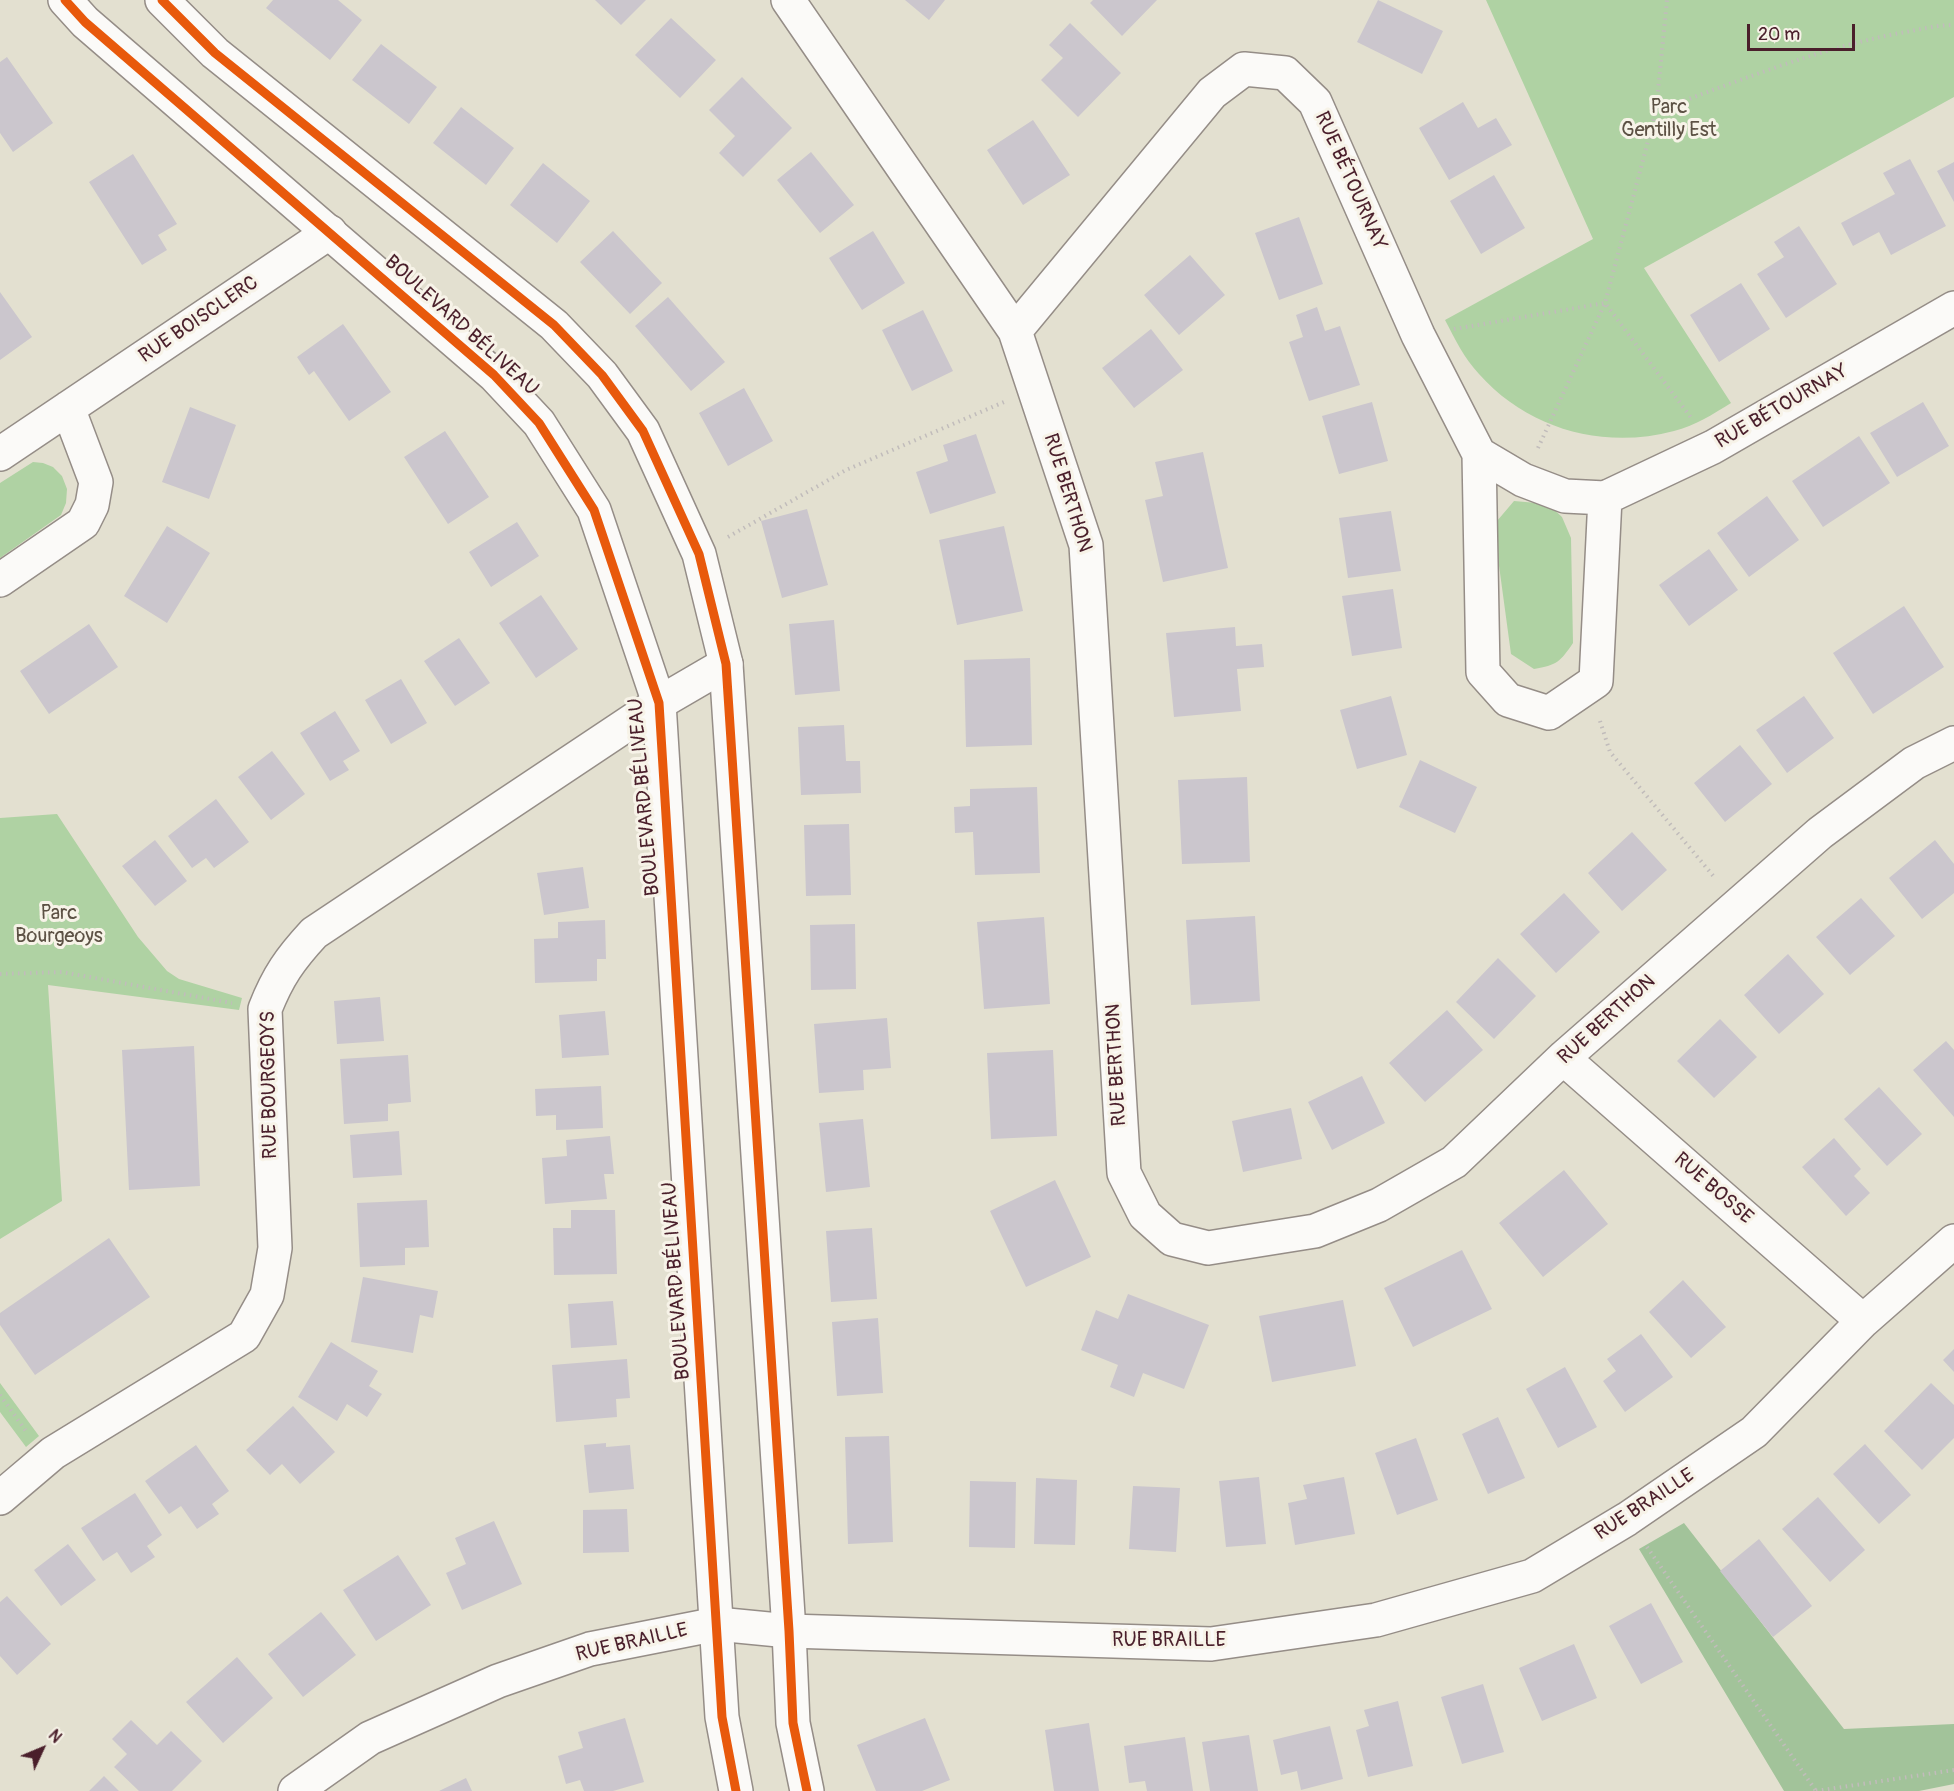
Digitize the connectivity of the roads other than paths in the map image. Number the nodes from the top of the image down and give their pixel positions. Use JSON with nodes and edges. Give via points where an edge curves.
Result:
{"nodes":[{"id":1,"x":65,"y":0,"type":"edge"},
{"id":2,"x":162,"y":0,"type":"edge"},
{"id":3,"x":789,"y":0,"type":"edge"},
{"id":4,"x":330,"y":232,"type":"junction"},
{"id":5,"x":1954,"y":308,"type":"edge"},
{"id":6,"x":1015,"y":331,"type":"junction"},
{"id":7,"x":68,"y":408,"type":"junction"},
{"id":8,"x":0,"y":454,"type":"edge"},
{"id":9,"x":1479,"y":454,"type":"junction"},
{"id":10,"x":1605,"y":498,"type":"junction"},
{"id":11,"x":0,"y":580,"type":"edge"},
{"id":12,"x":726,"y":664,"type":"junction"},
{"id":13,"x":659,"y":703,"type":"junction"},
{"id":14,"x":1954,"y":743,"type":"edge"},
{"id":15,"x":1563,"y":1058,"type":"junction"},
{"id":16,"x":1954,"y":1241,"type":"edge"},
{"id":17,"x":1863,"y":1321,"type":"junction"},
{"id":18,"x":0,"y":1498,"type":"edge"},
{"id":19,"x":717,"y":1624,"type":"junction"},
{"id":20,"x":789,"y":1631,"type":"junction"},
{"id":21,"x":294,"y":1791,"type":"edge"},
{"id":22,"x":736,"y":1791,"type":"edge"},
{"id":23,"x":807,"y":1791,"type":"edge"}],
"edges":[{"from":1,"to":4,"type":"street","name":"BOULEVARD BÉLIVEAU","via":[[85,22]]},
{"from":2,"to":12,"type":"street","via":[[215,53],[554,325],[602,375],[643,431],[699,554]]},
{"from":3,"to":6,"type":"street","name":"RUE BERTHON"},
{"from":4,"to":7,"type":"street","name":"RUE BOISCLERC"},
{"from":4,"to":13,"type":"street","name":"BOULEVARD BÉLIVEAU","via":[[495,375],[539,423],[594,510]]},
{"from":5,"to":10,"type":"street","name":"RUE BÉTOURNAY","via":[[1713,447]]},
{"from":6,"to":9,"type":"street","name":"RUE BÉTOURNAY","via":[[1212,93],[1244,69],[1285,73],[1315,102],[1418,335]]},
{"from":6,"to":15,"type":"street","name":"RUE BERTHON","via":[[1086,545],[1124,1173],[1145,1215],[1172,1239],[1208,1248],[1315,1231],[1379,1205],[1454,1162]]},
{"from":7,"to":8,"type":"street","name":"RUE BOISCLERC"},
{"from":7,"to":11,"type":"street","via":[[96,482],[92,505],[83,523]]},
{"from":9,"to":10,"type":"street","name":"RUE BÉTOURNAY","via":[[1523,480],[1565,496]]},
{"from":9,"to":10,"type":"street","name":"RUE BÉTOURNAY","via":[[1483,672],[1508,700],[1549,713],[1596,681]]},
{"from":12,"to":13,"type":"street","name":"RUE BOURGEOYS"},
{"from":12,"to":20,"type":"street"},
{"from":13,"to":18,"type":"street","name":"RUE BOURGEOYS","via":[[314,933],[292,957],[265,1009],[275,1248],[267,1295],[244,1336],[53,1453]]},
{"from":13,"to":19,"type":"street","name":"BOULEVARD BÉLIVEAU"},
{"from":14,"to":15,"type":"street","name":"RUE BERTHON","via":[[1914,763],[1820,832]]},
{"from":15,"to":17,"type":"street","name":"RUE BOSSE"},
{"from":16,"to":17,"type":"street","name":"RUE BRAILLE"},
{"from":17,"to":20,"type":"street","name":"RUE BRAILLE","via":[[1754,1432],[1628,1519],[1532,1576],[1376,1620],[1211,1644]]},
{"from":19,"to":20,"type":"street","name":"RUE BRAILLE"},
{"from":19,"to":21,"type":"street","name":"RUE BRAILLE","via":[[590,1649],[498,1681],[370,1738]]},
{"from":19,"to":22,"type":"street","name":"BOULEVARD BÉLIVEAU","via":[[722,1717]]},
{"from":20,"to":23,"type":"street","via":[[793,1723]]}]}
